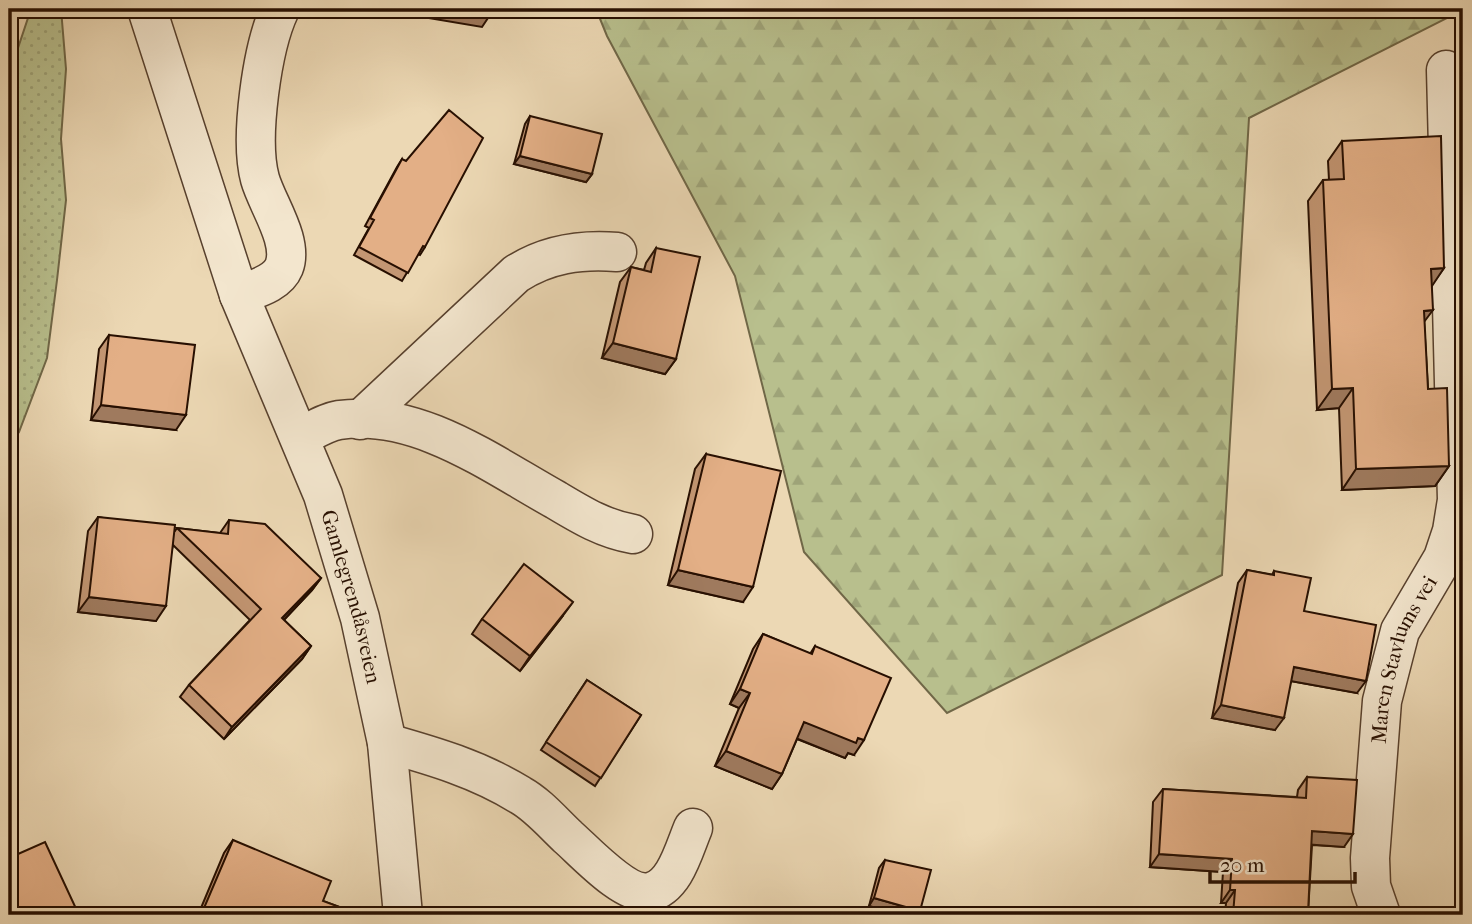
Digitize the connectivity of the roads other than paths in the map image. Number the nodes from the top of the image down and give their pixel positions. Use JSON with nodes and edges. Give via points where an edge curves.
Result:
{"nodes":[{"id":1,"x":146,"y":9,"type":"edge"},
{"id":2,"x":280,"y":9,"type":"edge"},
{"id":3,"x":1446,"y":70,"type":"dead end"},
{"id":4,"x":617,"y":252,"type":"dead end"},
{"id":5,"x":239,"y":295,"type":"junction"},
{"id":6,"x":360,"y":419,"type":"junction"},
{"id":7,"x":300,"y":437,"type":"junction"},
{"id":8,"x":633,"y":534,"type":"dead end"},
{"id":9,"x":387,"y":743,"type":"junction"},
{"id":10,"x":693,"y":828,"type":"dead end"},
{"id":11,"x":403,"y":915,"type":"edge"},
{"id":12,"x":1381,"y":915,"type":"edge"}],
"edges":[{"from":1,"to":5,"type":"street","name":"Gamlegrendåsveien"},
{"from":2,"to":5,"type":"street","via":[[257,106],[260,177],[286,248],[284,268],[266,285]]},
{"from":3,"to":12,"type":"street","name":"Maren Stavlums vei","via":[[1457,500],[1444,558],[1400,631],[1382,701],[1370,858],[1371,886]]},
{"from":4,"to":6,"type":"street","via":[[585,250],[536,261],[516,274]]},
{"from":5,"to":7,"type":"street","name":"Gamlegrendåsveien"},
{"from":6,"to":7,"type":"street","via":[[337,420]]},
{"from":6,"to":8,"type":"street","via":[[384,420],[430,433],[597,524]]},
{"from":7,"to":9,"type":"street","name":"Gamlegrendåsveien","via":[[323,495],[360,618]]},
{"from":9,"to":10,"type":"street","via":[[457,763],[522,795],[633,890],[648,893],[660,888],[677,867]]},
{"from":9,"to":11,"type":"street","name":"Gamlegrendåsveien"}]}
